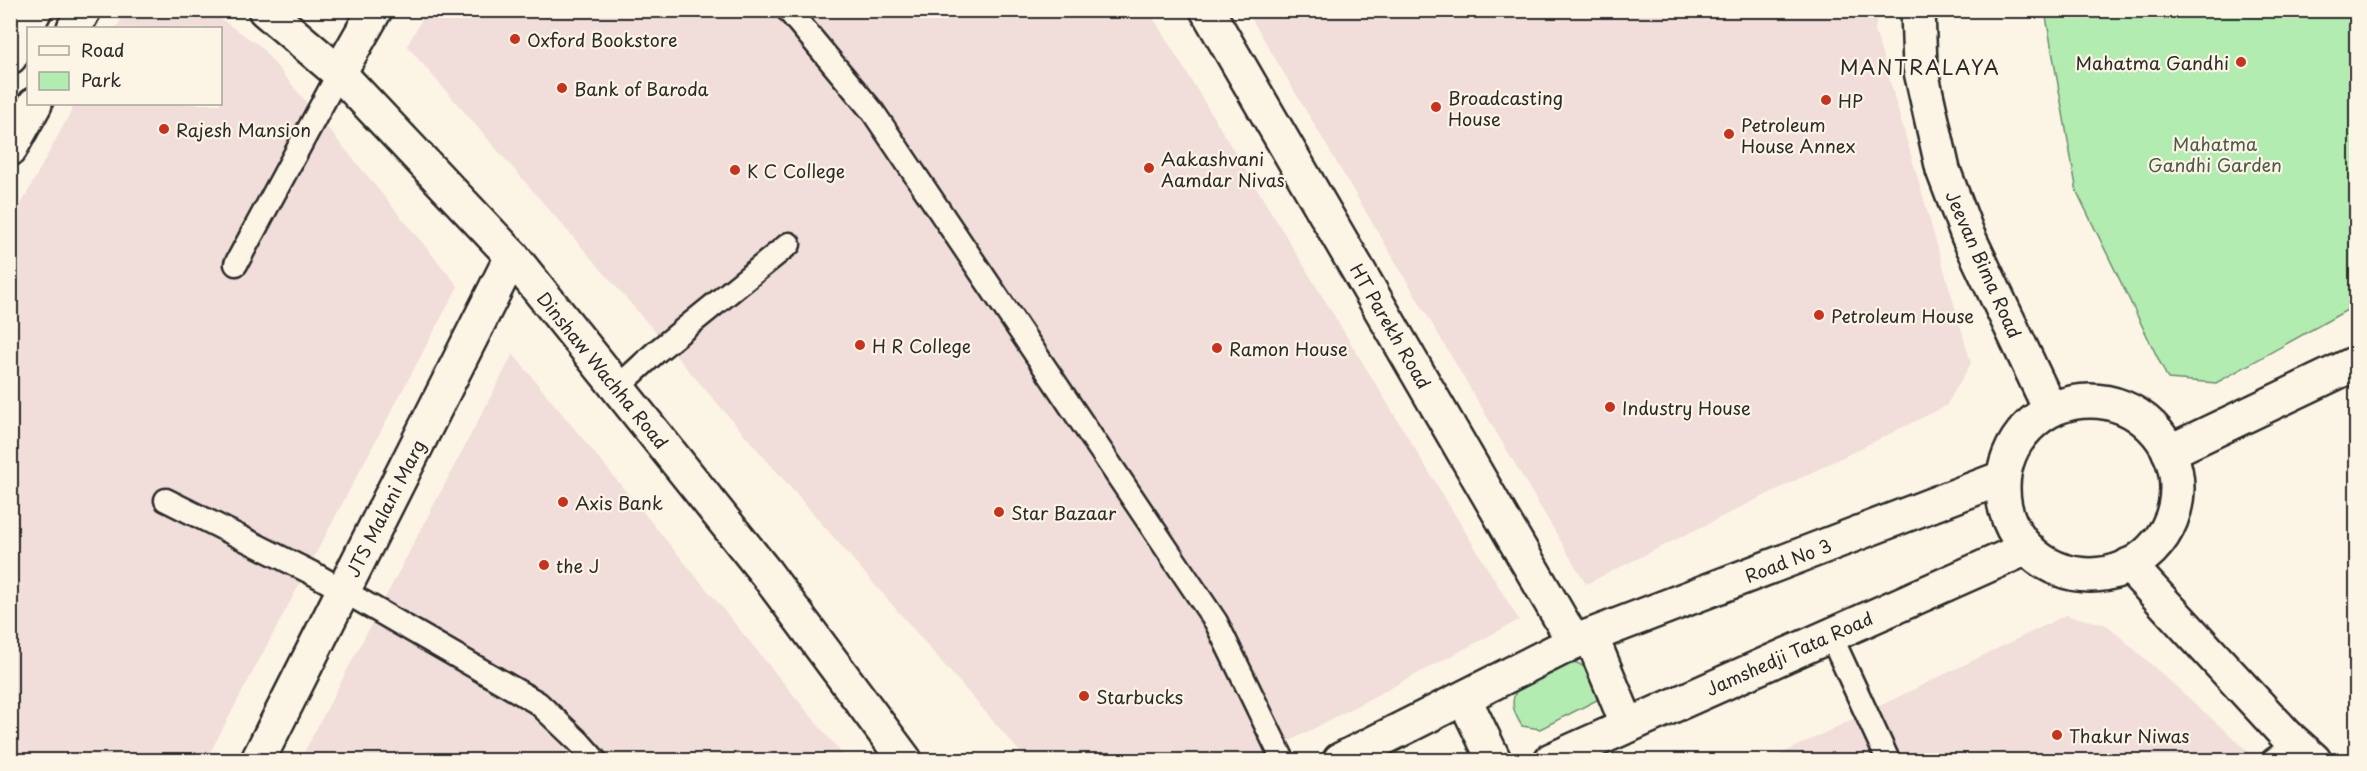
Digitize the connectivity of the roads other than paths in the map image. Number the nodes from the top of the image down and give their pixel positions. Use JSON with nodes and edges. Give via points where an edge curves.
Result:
{"nodes":[{"id":1,"x":35,"y":10,"type":"edge"},
{"id":2,"x":84,"y":10,"type":"edge"},
{"id":3,"x":265,"y":10,"type":"edge"},
{"id":4,"x":375,"y":10,"type":"edge"},
{"id":5,"x":788,"y":10,"type":"edge"},
{"id":6,"x":1207,"y":10,"type":"edge"},
{"id":7,"x":1918,"y":10,"type":"edge"},
{"id":8,"x":75,"y":27,"type":"edge"},
{"id":9,"x":10,"y":57,"type":"edge"},
{"id":10,"x":339,"y":73,"type":"junction"},
{"id":11,"x":34,"y":105,"type":"edge"},
{"id":12,"x":10,"y":149,"type":"edge"},
{"id":13,"x":789,"y":244,"type":"dead end"},
{"id":14,"x":512,"y":256,"type":"junction"},
{"id":15,"x":236,"y":264,"type":"dead end"},
{"id":16,"x":2356,"y":363,"type":"edge"},
{"id":17,"x":617,"y":388,"type":"junction"},
{"id":18,"x":2049,"y":407,"type":"junction"},
{"id":19,"x":2169,"y":452,"type":"junction"},
{"id":20,"x":2002,"y":478,"type":"junction"},
{"id":21,"x":166,"y":500,"type":"dead end"},
{"id":22,"x":2028,"y":548,"type":"junction"},
{"id":23,"x":2129,"y":565,"type":"junction"},
{"id":24,"x":344,"y":591,"type":"junction"},
{"id":25,"x":1830,"y":634,"type":"junction"},
{"id":26,"x":1583,"y":639,"type":"junction"},
{"id":27,"x":1464,"y":698,"type":"junction"},
{"id":28,"x":1628,"y":726,"type":"junction"},
{"id":29,"x":2294,"y":755,"type":"edge"},
{"id":30,"x":258,"y":760,"type":"edge"},
{"id":31,"x":595,"y":760,"type":"edge"},
{"id":32,"x":905,"y":760,"type":"edge"},
{"id":33,"x":1283,"y":760,"type":"edge"},
{"id":34,"x":1340,"y":760,"type":"edge"},
{"id":35,"x":1494,"y":760,"type":"edge"},
{"id":36,"x":1551,"y":760,"type":"edge"},
{"id":37,"x":1888,"y":760,"type":"edge"}],
"edges":[{"from":1,"to":9,"type":"street"},
{"from":2,"to":8,"type":"street"},
{"from":3,"to":10,"type":"street","name":"Dinshaw Wachha Road"},
{"from":4,"to":10,"type":"street"},
{"from":5,"to":33,"type":"lane","via":[[873,112],[1216,622]]},
{"from":6,"to":26,"type":"street","name":"HT Parekh Road"},
{"from":7,"to":18,"type":"street","name":"Jeevan Bima Road","via":[[1920,68],[1943,170],[1968,236]]},
{"from":10,"to":14,"type":"street","name":"Dinshaw Wachha Road"},
{"from":10,"to":15,"type":"lane"},
{"from":11,"to":12,"type":"street"},
{"from":13,"to":17,"type":"lane"},
{"from":14,"to":17,"type":"street","name":"Dinshaw Wachha Road"},
{"from":14,"to":24,"type":"street","name":"JTS Malani Marg"},
{"from":16,"to":19,"type":"street"},
{"from":17,"to":32,"type":"street","name":"Dinshaw Wachha Road","via":[[766,573]]},
{"from":18,"to":19,"type":"street","via":[[2100,401],[2127,408],[2149,423]]},
{"from":18,"to":20,"type":"street","via":[[2026,427],[2011,449]]},
{"from":19,"to":23,"type":"street","via":[[2176,473],[2176,503],[2167,531],[2147,554]]},
{"from":20,"to":22,"type":"street","via":[[2004,508],[2016,535]]},
{"from":20,"to":26,"type":"street","name":"Road No 3"},
{"from":21,"to":24,"type":"lane"},
{"from":22,"to":23,"type":"street","via":[[2036,557],[2063,571],[2092,576]]},
{"from":22,"to":25,"type":"street","name":"Jamshedji Tata Road"},
{"from":23,"to":29,"type":"street"},
{"from":24,"to":30,"type":"street","name":"JTS Malani Marg"},
{"from":24,"to":31,"type":"lane","via":[[538,703]]},
{"from":25,"to":28,"type":"street","name":"Jamshedji Tata Road"},
{"from":25,"to":37,"type":"lane"},
{"from":26,"to":27,"type":"street","name":"Road No 3"},
{"from":26,"to":28,"type":"street","name":"HT Parekh Road"},
{"from":27,"to":34,"type":"street","name":"Road No 3"},
{"from":27,"to":35,"type":"street"},
{"from":28,"to":36,"type":"street","name":"Jamshedji Tata Road"}]}
